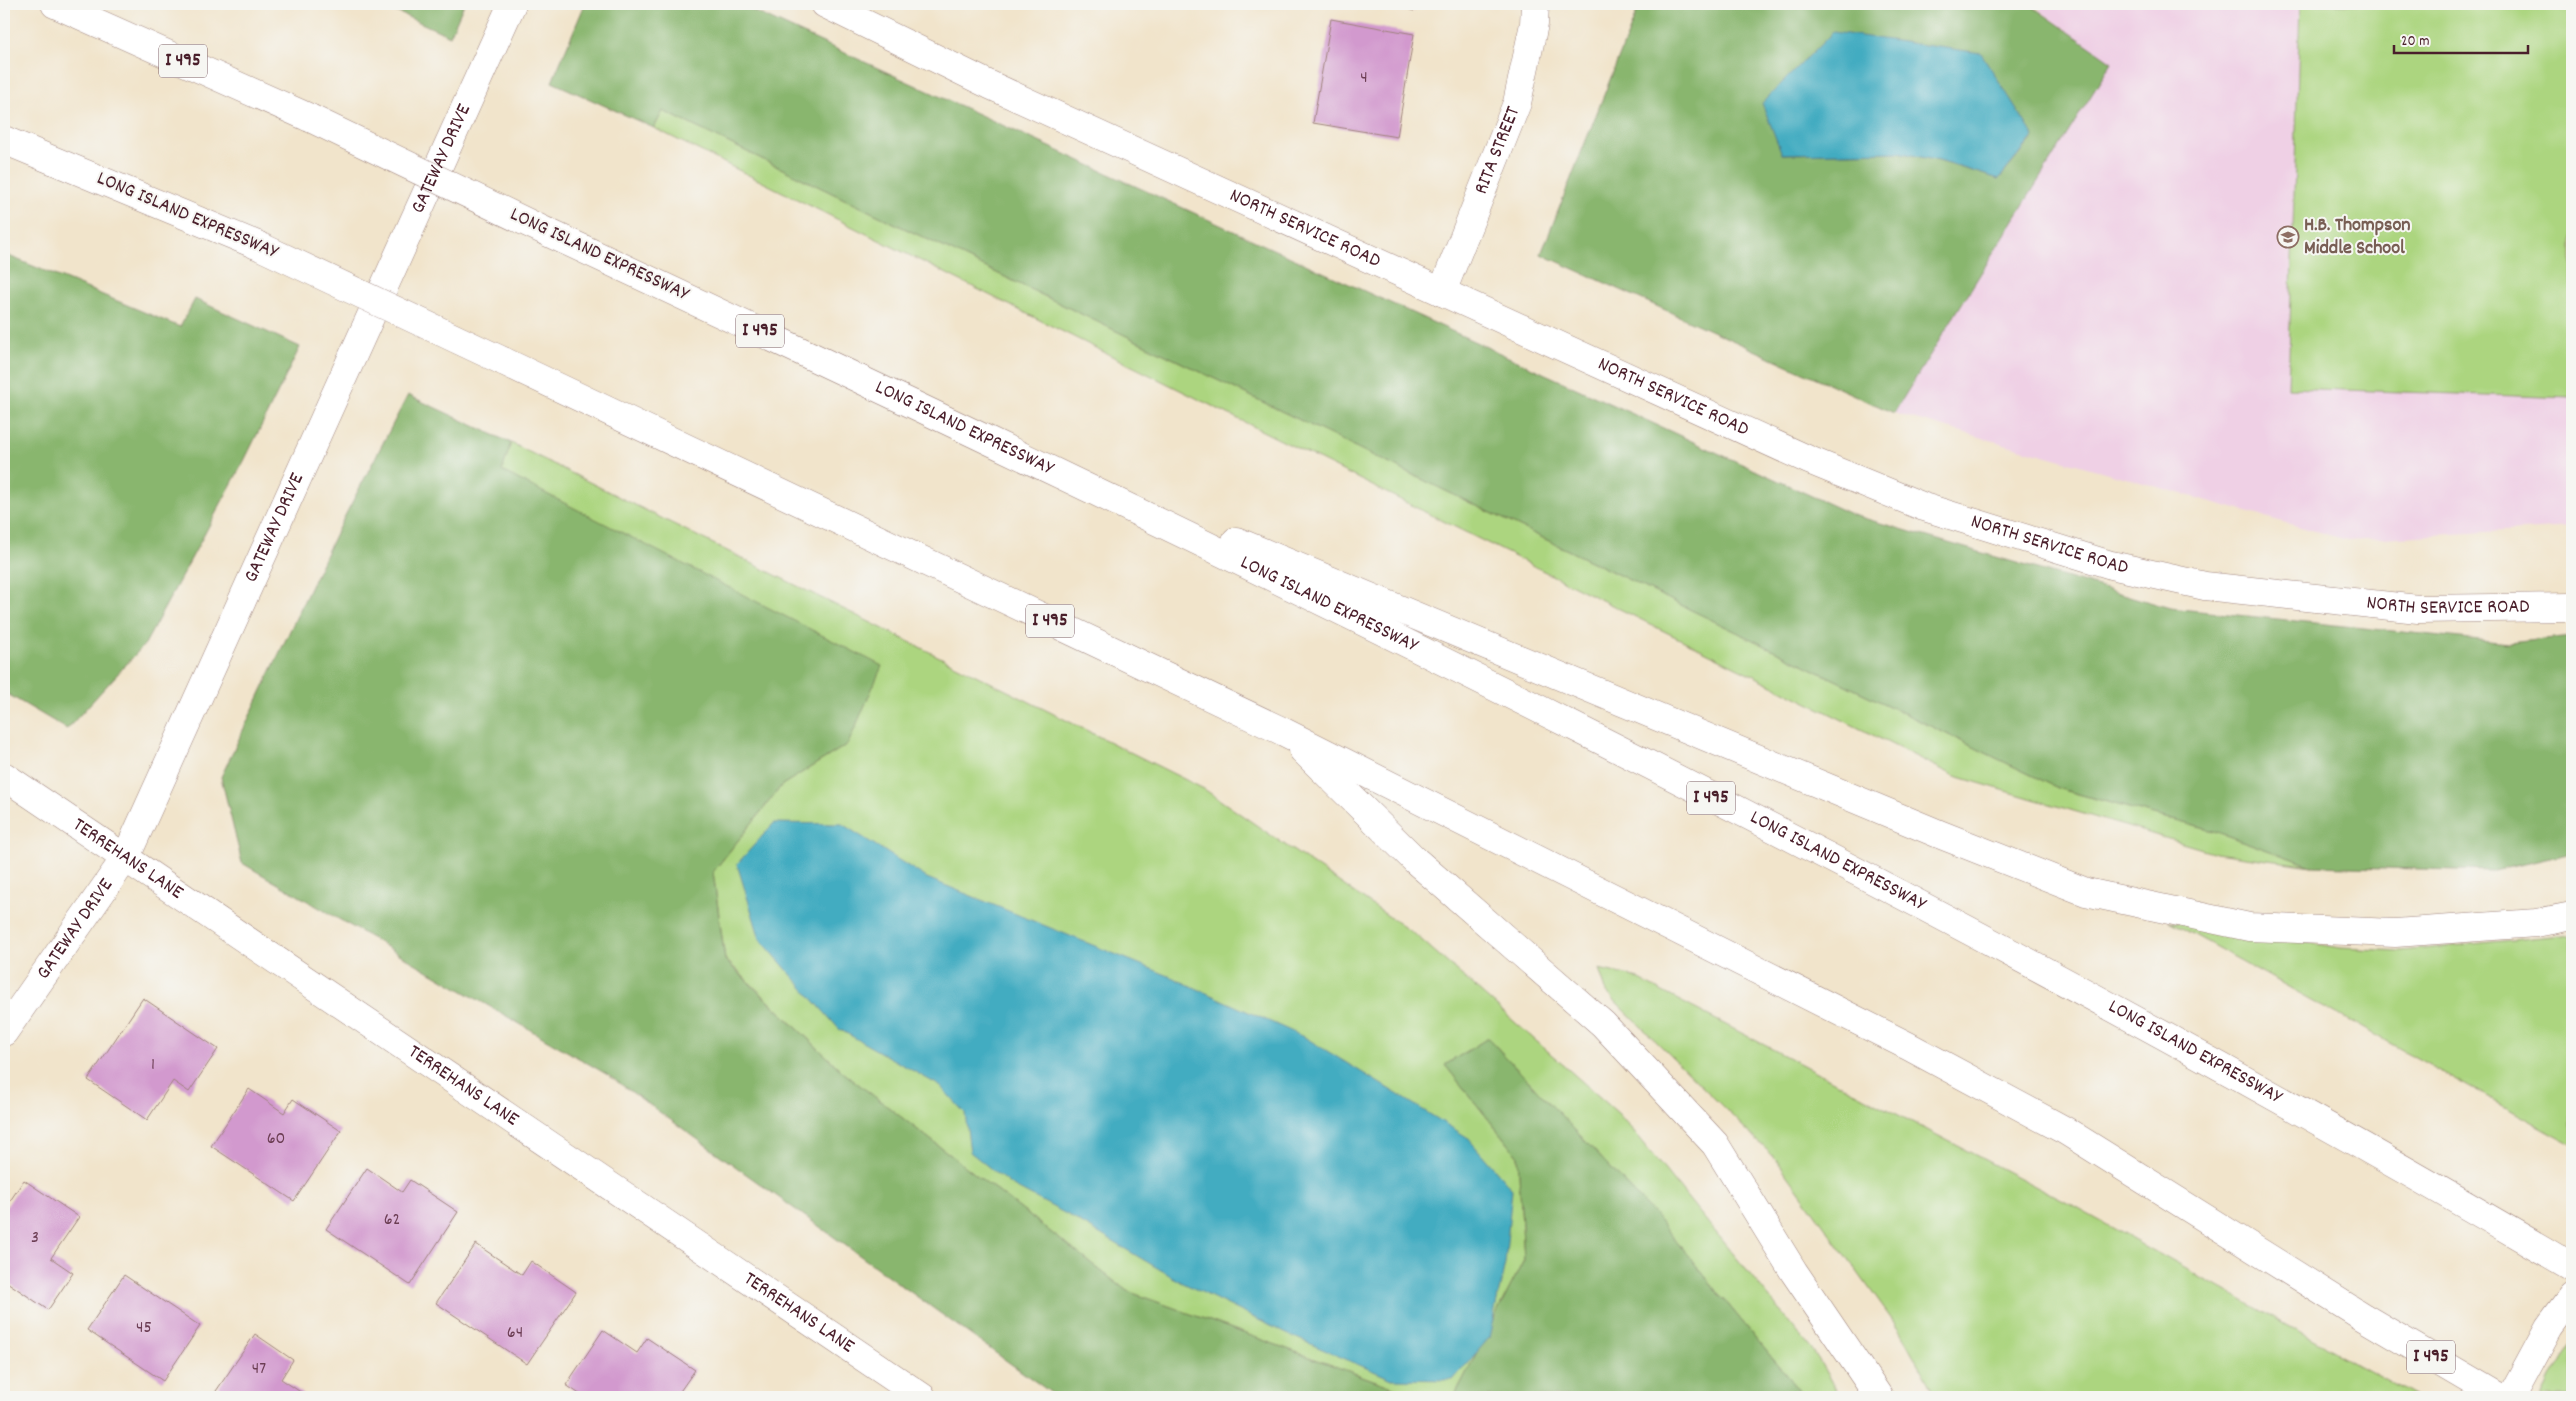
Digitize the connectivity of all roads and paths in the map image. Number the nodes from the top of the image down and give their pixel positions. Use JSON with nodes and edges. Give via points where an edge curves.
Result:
{"nodes":[{"id":1,"x":55,"y":4,"type":"edge"},
{"id":2,"x":512,"y":4,"type":"edge"},
{"id":3,"x":825,"y":4,"type":"edge"},
{"id":4,"x":1535,"y":4,"type":"edge"},
{"id":5,"x":4,"y":140,"type":"edge"},
{"id":6,"x":1442,"y":292,"type":"junction"},
{"id":7,"x":972,"y":430,"type":"junction"},
{"id":8,"x":2572,"y":607,"type":"edge"},
{"id":9,"x":1284,"y":732,"type":"junction"},
{"id":10,"x":4,"y":776,"type":"edge"},
{"id":11,"x":126,"y":857,"type":"junction"},
{"id":12,"x":2572,"y":916,"type":"edge"},
{"id":13,"x":4,"y":1032,"type":"edge"},
{"id":14,"x":2572,"y":1267,"type":"edge"},
{"id":15,"x":2572,"y":1296,"type":"edge"},
{"id":16,"x":922,"y":1397,"type":"edge"},
{"id":17,"x":1879,"y":1397,"type":"edge"},
{"id":18,"x":2499,"y":1397,"type":"edge"},
{"id":19,"x":2511,"y":1397,"type":"edge"}],
"edges":[{"from":1,"to":7,"type":"main road","name":"LONG ISLAND EXPRESSWAY","number":"I 495","bridge":true,"via":[[310,118]]},
{"from":2,"to":11,"type":"main road","name":"GATEWAY DRIVE"},
{"from":3,"to":6,"type":"main road","name":"NORTH SERVICE ROAD","via":[[990,85]]},
{"from":4,"to":6,"type":"main road","name":"RITA STREET","via":[[1534,24],[1517,103]]},
{"from":5,"to":9,"type":"main road","name":"LONG ISLAND EXPRESSWAY","number":"I 495","bridge":true,"via":[[257,245]]},
{"from":6,"to":8,"type":"main road","name":"NORTH SERVICE ROAD","via":[[1809,460],[1889,493],[1924,507],[2111,565],[2205,586],[2418,609]]},
{"from":7,"to":12,"type":"main road","via":[[2086,892],[2249,927],[2396,933],[2536,923]]},
{"from":7,"to":14,"type":"main road","name":"LONG ISLAND EXPRESSWAY","number":"I 495","via":[[1410,644],[1799,843],[2104,1003],[2439,1188]]},
{"from":9,"to":17,"type":"main road","via":[[1416,861],[1603,1024],[1715,1144],[1794,1272]]},
{"from":9,"to":18,"type":"main road","name":"LONG ISLAND EXPRESSWAY","number":"I 495","via":[[1908,1046],[2057,1126],[2363,1317]]},
{"from":10,"to":11,"type":"main road","name":"TERREHANS LANE"},
{"from":11,"to":13,"type":"main road","name":"GATEWAY DRIVE"},
{"from":11,"to":16,"type":"main road","name":"TERREHANS LANE"},
{"from":15,"to":19,"type":"main road","via":[[2549,1327]]}]}
